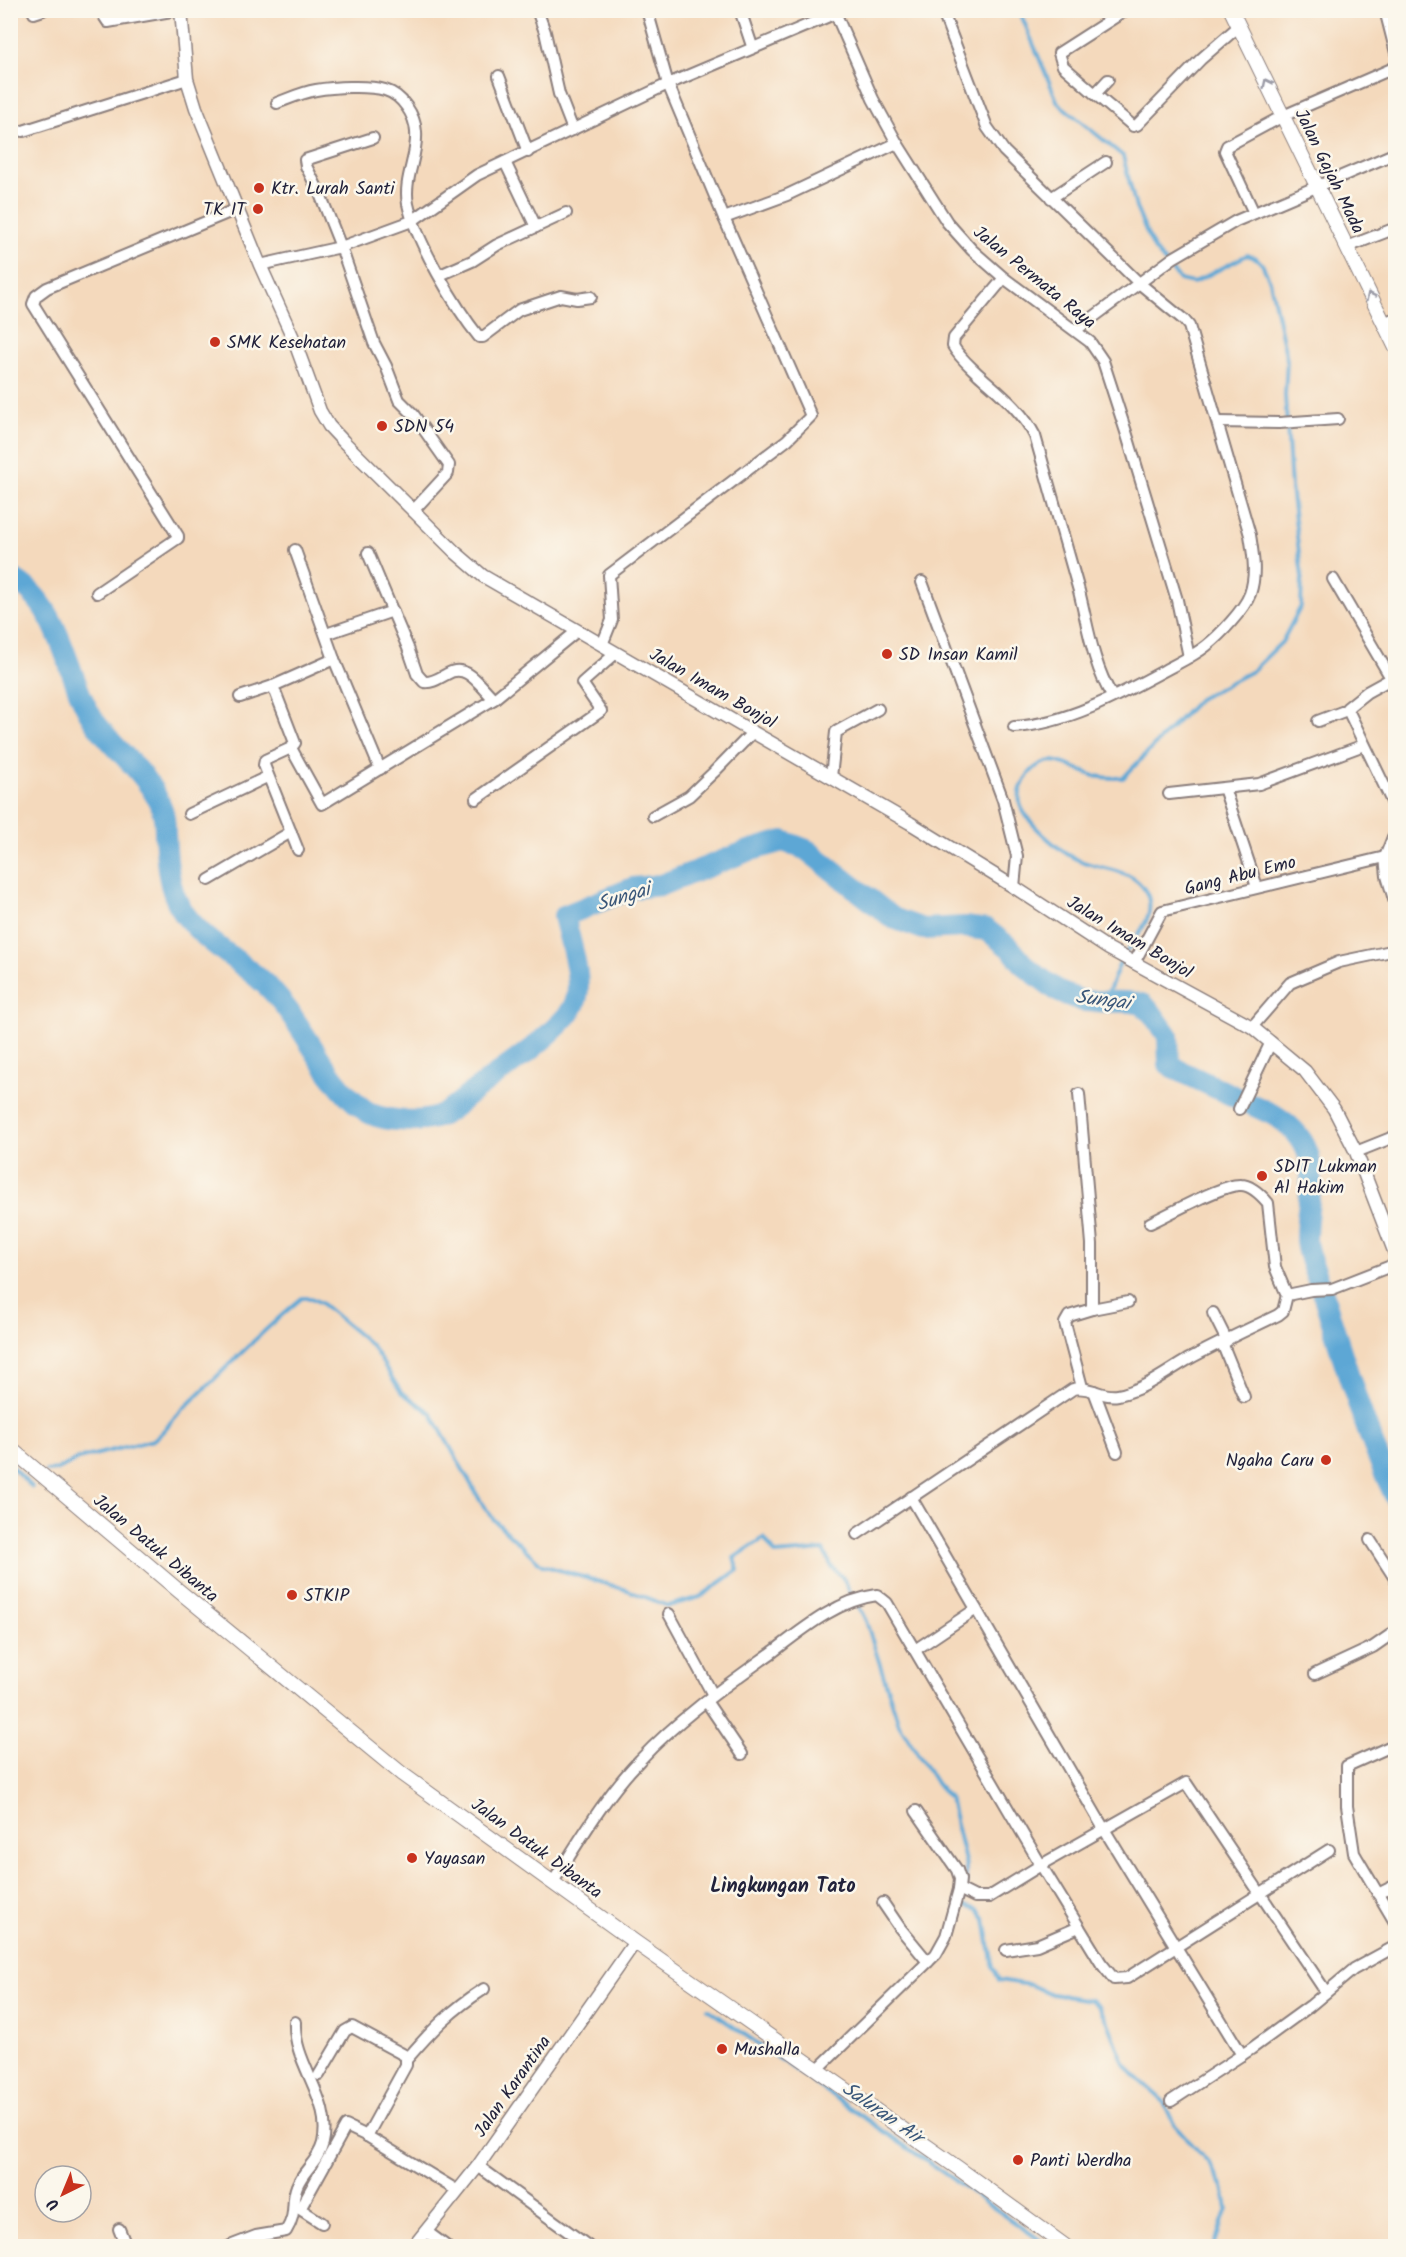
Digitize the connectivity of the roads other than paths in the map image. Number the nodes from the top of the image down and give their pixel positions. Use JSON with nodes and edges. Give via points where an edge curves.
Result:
{"nodes":[{"id":1,"x":33,"y":10,"type":"edge"},
{"id":2,"x":43,"y":10,"type":"edge"},
{"id":3,"x":100,"y":10,"type":"edge"},
{"id":4,"x":179,"y":10,"type":"edge"},
{"id":5,"x":537,"y":10,"type":"edge"},
{"id":6,"x":647,"y":10,"type":"edge"},
{"id":7,"x":740,"y":10,"type":"edge"},
{"id":8,"x":942,"y":10,"type":"edge"},
{"id":9,"x":1125,"y":10,"type":"edge"},
{"id":10,"x":1231,"y":10,"type":"edge"},
{"id":11,"x":1385,"y":10,"type":"edge"},
{"id":12,"x":836,"y":11,"type":"edge"},
{"id":13,"x":1239,"y":26,"type":"junction"},
{"id":14,"x":752,"y":46,"type":"junction"},
{"id":15,"x":1395,"y":51,"type":"edge"},
{"id":16,"x":1395,"y":67,"type":"edge"},
{"id":17,"x":499,"y":76,"type":"dead end"},
{"id":18,"x":187,"y":79,"type":"junction"},
{"id":19,"x":1108,"y":80,"type":"dead end"},
{"id":20,"x":668,"y":84,"type":"junction"},
{"id":21,"x":1095,"y":94,"type":"junction"},
{"id":22,"x":277,"y":103,"type":"dead end"},
{"id":23,"x":1283,"y":116,"type":"junction"},
{"id":24,"x":573,"y":130,"type":"junction"},
{"id":25,"x":23,"y":131,"type":"dead end"},
{"id":26,"x":374,"y":138,"type":"dead end"},
{"id":27,"x":897,"y":143,"type":"junction"},
{"id":28,"x":528,"y":152,"type":"junction"},
{"id":29,"x":1395,"y":153,"type":"edge"},
{"id":30,"x":506,"y":162,"type":"junction"},
{"id":31,"x":1106,"y":162,"type":"dead end"},
{"id":32,"x":1317,"y":185,"type":"junction"},
{"id":33,"x":1051,"y":198,"type":"junction"},
{"id":34,"x":237,"y":209,"type":"junction"},
{"id":35,"x":566,"y":213,"type":"dead end"},
{"id":36,"x":1254,"y":213,"type":"junction"},
{"id":37,"x":724,"y":218,"type":"junction"},
{"id":38,"x":412,"y":222,"type":"junction"},
{"id":39,"x":537,"y":227,"type":"junction"},
{"id":40,"x":1395,"y":228,"type":"edge"},
{"id":41,"x":341,"y":247,"type":"junction"},
{"id":42,"x":1347,"y":247,"type":"junction"},
{"id":43,"x":260,"y":265,"type":"junction"},
{"id":44,"x":440,"y":275,"type":"junction"},
{"id":45,"x":1004,"y":278,"type":"junction"},
{"id":46,"x":1139,"y":283,"type":"junction"},
{"id":47,"x":591,"y":297,"type":"dead end"},
{"id":48,"x":1389,"y":320,"type":"edge"},
{"id":49,"x":1076,"y":330,"type":"junction"},
{"id":50,"x":1395,"y":348,"type":"edge"},
{"id":51,"x":1338,"y":419,"type":"dead end"},
{"id":52,"x":1218,"y":422,"type":"junction"},
{"id":53,"x":413,"y":511,"type":"junction"},
{"id":54,"x":295,"y":550,"type":"dead end"},
{"id":55,"x":368,"y":552,"type":"dead end"},
{"id":56,"x":1334,"y":579,"type":"dead end"},
{"id":57,"x":922,"y":582,"type":"dead end"},
{"id":58,"x":97,"y":593,"type":"dead end"},
{"id":59,"x":393,"y":611,"type":"junction"},
{"id":60,"x":577,"y":631,"type":"junction"},
{"id":61,"x":326,"y":634,"type":"junction"},
{"id":62,"x":602,"y":645,"type":"junction"},
{"id":63,"x":616,"y":653,"type":"junction"},
{"id":64,"x":1189,"y":657,"type":"junction"},
{"id":65,"x":334,"y":659,"type":"junction"},
{"id":66,"x":1393,"y":677,"type":"edge"},
{"id":67,"x":273,"y":686,"type":"junction"},
{"id":68,"x":1112,"y":696,"type":"junction"},
{"id":69,"x":240,"y":697,"type":"dead end"},
{"id":70,"x":494,"y":699,"type":"junction"},
{"id":71,"x":878,"y":709,"type":"dead end"},
{"id":72,"x":1347,"y":710,"type":"junction"},
{"id":73,"x":1318,"y":721,"type":"dead end"},
{"id":74,"x":1014,"y":727,"type":"dead end"},
{"id":75,"x":753,"y":732,"type":"junction"},
{"id":76,"x":1364,"y":745,"type":"junction"},
{"id":77,"x":291,"y":748,"type":"junction"},
{"id":78,"x":380,"y":769,"type":"junction"},
{"id":79,"x":267,"y":777,"type":"junction"},
{"id":80,"x":831,"y":777,"type":"junction"},
{"id":81,"x":1224,"y":788,"type":"junction"},
{"id":82,"x":1169,"y":794,"type":"dead end"},
{"id":83,"x":476,"y":799,"type":"dead end"},
{"id":84,"x":1395,"y":810,"type":"edge"},
{"id":85,"x":189,"y":814,"type":"dead end"},
{"id":86,"x":653,"y":816,"type":"dead end"},
{"id":87,"x":291,"y":832,"type":"junction"},
{"id":88,"x":1395,"y":836,"type":"edge"},
{"id":89,"x":298,"y":850,"type":"dead end"},
{"id":90,"x":1385,"y":857,"type":"junction"},
{"id":91,"x":209,"y":880,"type":"dead end"},
{"id":92,"x":1014,"y":887,"type":"junction"},
{"id":93,"x":1257,"y":887,"type":"junction"},
{"id":94,"x":1395,"y":906,"type":"edge"},
{"id":95,"x":1395,"y":950,"type":"edge"},
{"id":96,"x":1125,"y":958,"type":"junction"},
{"id":97,"x":1252,"y":1027,"type":"junction"},
{"id":98,"x":1271,"y":1042,"type":"junction"},
{"id":99,"x":1079,"y":1094,"type":"dead end"},
{"id":100,"x":1239,"y":1109,"type":"dead end"},
{"id":101,"x":1395,"y":1136,"type":"edge"},
{"id":102,"x":1356,"y":1152,"type":"junction"},
{"id":103,"x":1150,"y":1223,"type":"dead end"},
{"id":104,"x":1395,"y":1256,"type":"edge"},
{"id":105,"x":1395,"y":1264,"type":"edge"},
{"id":106,"x":1287,"y":1295,"type":"junction"},
{"id":107,"x":1128,"y":1302,"type":"dead end"},
{"id":108,"x":1092,"y":1309,"type":"junction"},
{"id":109,"x":1213,"y":1313,"type":"dead end"},
{"id":110,"x":1224,"y":1342,"type":"junction"},
{"id":111,"x":1082,"y":1387,"type":"junction"},
{"id":112,"x":1094,"y":1391,"type":"junction"},
{"id":113,"x":1244,"y":1397,"type":"dead end"},
{"id":114,"x":10,"y":1448,"type":"edge"},
{"id":115,"x":1117,"y":1452,"type":"dead end"},
{"id":116,"x":911,"y":1497,"type":"junction"},
{"id":117,"x":857,"y":1534,"type":"dead end"},
{"id":118,"x":1370,"y":1540,"type":"dead end"},
{"id":119,"x":1395,"y":1580,"type":"edge"},
{"id":120,"x":976,"y":1610,"type":"junction"},
{"id":121,"x":669,"y":1614,"type":"dead end"},
{"id":122,"x":1395,"y":1631,"type":"edge"},
{"id":123,"x":915,"y":1650,"type":"junction"},
{"id":124,"x":1316,"y":1674,"type":"dead end"},
{"id":125,"x":709,"y":1698,"type":"junction"},
{"id":126,"x":1395,"y":1744,"type":"edge"},
{"id":127,"x":742,"y":1754,"type":"dead end"},
{"id":128,"x":916,"y":1811,"type":"dead end"},
{"id":129,"x":1104,"y":1829,"type":"junction"},
{"id":130,"x":1329,"y":1850,"type":"dead end"},
{"id":131,"x":1041,"y":1864,"type":"junction"},
{"id":132,"x":553,"y":1882,"type":"junction"},
{"id":133,"x":1395,"y":1885,"type":"edge"},
{"id":134,"x":959,"y":1889,"type":"junction"},
{"id":135,"x":1378,"y":1894,"type":"junction"},
{"id":136,"x":1261,"y":1895,"type":"junction"},
{"id":137,"x":883,"y":1903,"type":"dead end"},
{"id":138,"x":1395,"y":1923,"type":"edge"},
{"id":139,"x":1079,"y":1927,"type":"junction"},
{"id":140,"x":636,"y":1942,"type":"junction"},
{"id":141,"x":1395,"y":1946,"type":"edge"},
{"id":142,"x":1175,"y":1948,"type":"junction"},
{"id":143,"x":1006,"y":1950,"type":"dead end"},
{"id":144,"x":928,"y":1962,"type":"junction"},
{"id":145,"x":484,"y":1989,"type":"dead end"},
{"id":146,"x":1326,"y":1992,"type":"junction"},
{"id":147,"x":295,"y":2022,"type":"dead end"},
{"id":148,"x":1242,"y":2055,"type":"junction"},
{"id":149,"x":407,"y":2059,"type":"junction"},
{"id":150,"x":818,"y":2069,"type":"junction"},
{"id":151,"x":319,"y":2075,"type":"dead end"},
{"id":152,"x":1171,"y":2102,"type":"dead end"},
{"id":153,"x":367,"y":2136,"type":"junction"},
{"id":154,"x":478,"y":2166,"type":"junction"},
{"id":155,"x":458,"y":2191,"type":"junction"},
{"id":156,"x":322,"y":2223,"type":"dead end"},
{"id":157,"x":119,"y":2229,"type":"dead end"},
{"id":158,"x":427,"y":2232,"type":"junction"},
{"id":159,"x":126,"y":2247,"type":"edge"},
{"id":160,"x":230,"y":2247,"type":"edge"},
{"id":161,"x":414,"y":2247,"type":"edge"},
{"id":162,"x":446,"y":2247,"type":"edge"},
{"id":163,"x":588,"y":2247,"type":"edge"},
{"id":164,"x":1065,"y":2247,"type":"edge"}],
"edges":[{"from":1,"to":2,"type":"street"},
{"from":3,"to":4,"type":"street","via":[[108,22]]},
{"from":4,"to":18,"type":"street","name":"Jalan Imam Bonjol"},
{"from":5,"to":24,"type":"street","via":[[559,94]]},
{"from":6,"to":20,"type":"street"},
{"from":7,"to":14,"type":"street"},
{"from":8,"to":33,"type":"street","via":[[987,127],[1004,152]]},
{"from":9,"to":21,"type":"street","via":[[1059,53],[1063,66]]},
{"from":10,"to":13,"type":"main road","name":"Jalan Gajah Mada"},
{"from":11,"to":15,"type":"street"},
{"from":12,"to":14,"type":"street"},
{"from":12,"to":27,"type":"street","name":"Jalan Permata Raya","via":[[873,99]]},
{"from":13,"to":21,"type":"street","via":[[1137,125],[1133,126]]},
{"from":23,"to":13,"type":"main road","name":"Jalan Gajah Mada","one_way":true},
{"from":14,"to":20,"type":"street"},
{"from":16,"to":23,"type":"street"},
{"from":17,"to":28,"type":"street"},
{"from":18,"to":25,"type":"street"},
{"from":18,"to":34,"type":"street","name":"Jalan Imam Bonjol"},
{"from":19,"to":21,"type":"street"},
{"from":20,"to":24,"type":"street"},
{"from":20,"to":37,"type":"street"},
{"from":22,"to":38,"type":"street","via":[[334,87],[385,90],[397,97],[411,113],[416,131],[415,157],[406,193]]},
{"from":23,"to":32,"type":"main road","name":"Jalan Gajah Mada"},
{"from":23,"to":36,"type":"street","via":[[1225,148]]},
{"from":24,"to":28,"type":"street"},
{"from":26,"to":41,"type":"street","via":[[305,160]]},
{"from":27,"to":37,"type":"street","via":[[794,193]]},
{"from":27,"to":45,"type":"street","name":"Jalan Permata Raya","via":[[947,222]]},
{"from":28,"to":30,"type":"street"},
{"from":29,"to":32,"type":"street"},
{"from":30,"to":38,"type":"street","via":[[462,184]]},
{"from":30,"to":39,"type":"street"},
{"from":31,"to":33,"type":"street"},
{"from":32,"to":36,"type":"street"},
{"from":32,"to":42,"type":"main road","name":"Jalan Gajah Mada"},
{"from":33,"to":46,"type":"street"},
{"from":34,"to":43,"type":"street","name":"Jalan Imam Bonjol"},
{"from":34,"to":58,"type":"street","via":[[73,276],[38,293],[34,300],[178,536]]},
{"from":35,"to":39,"type":"street"},
{"from":36,"to":46,"type":"street","via":[[1173,258]]},
{"from":37,"to":62,"type":"street","via":[[811,416],[787,440],[609,574],[612,620]]},
{"from":38,"to":41,"type":"street"},
{"from":38,"to":44,"type":"street"},
{"from":39,"to":44,"type":"street"},
{"from":40,"to":42,"type":"street"},
{"from":41,"to":43,"type":"street"},
{"from":41,"to":53,"type":"street","via":[[374,344],[399,400],[449,465],[448,473]]},
{"from":48,"to":42,"type":"main road","name":"Jalan Gajah Mada","one_way":true},
{"from":43,"to":53,"type":"street","name":"Jalan Imam Bonjol","via":[[329,426]]},
{"from":44,"to":47,"type":"street","via":[[479,338],[519,310],[561,296],[577,300]]},
{"from":45,"to":49,"type":"street","name":"Jalan Permata Raya"},
{"from":45,"to":68,"type":"street","via":[[954,338],[953,346],[1019,411],[1035,436],[1096,662]]},
{"from":46,"to":49,"type":"street"},
{"from":46,"to":52,"type":"street","via":[[1189,327]]},
{"from":48,"to":50,"type":"main road","name":"Jalan Gajah Mada"},
{"from":49,"to":64,"type":"street","name":"Jalan Permata Raya","via":[[1096,351],[1106,370],[1177,600]]},
{"from":51,"to":52,"type":"street"},
{"from":52,"to":64,"type":"street","via":[[1250,535],[1254,577],[1250,595],[1239,611],[1206,646]]},
{"from":53,"to":60,"type":"street","name":"Jalan Imam Bonjol","via":[[483,576]]},
{"from":54,"to":61,"type":"street"},
{"from":55,"to":59,"type":"street"},
{"from":56,"to":66,"type":"street"},
{"from":57,"to":92,"type":"street","via":[[1003,800],[1017,856]]},
{"from":59,"to":61,"type":"street"},
{"from":59,"to":70,"type":"street","via":[[420,679],[428,683],[455,670],[464,670]]},
{"from":60,"to":62,"type":"street","name":"Jalan Imam Bonjol"},
{"from":60,"to":70,"type":"street"},
{"from":61,"to":65,"type":"street"},
{"from":62,"to":63,"type":"street","name":"Jalan Imam Bonjol"},
{"from":63,"to":75,"type":"street","name":"Jalan Imam Bonjol"},
{"from":63,"to":83,"type":"street","via":[[582,683],[601,711]]},
{"from":64,"to":68,"type":"street"},
{"from":65,"to":67,"type":"street"},
{"from":65,"to":78,"type":"street"},
{"from":66,"to":72,"type":"street","via":[[1352,702]]},
{"from":67,"to":69,"type":"street"},
{"from":67,"to":77,"type":"street","via":[[294,737]]},
{"from":68,"to":74,"type":"street","via":[[1032,726]]},
{"from":70,"to":78,"type":"street"},
{"from":71,"to":80,"type":"street","via":[[836,732]]},
{"from":72,"to":73,"type":"street"},
{"from":72,"to":76,"type":"street"},
{"from":75,"to":80,"type":"street","name":"Jalan Imam Bonjol"},
{"from":75,"to":86,"type":"street","via":[[689,796]]},
{"from":76,"to":81,"type":"street","via":[[1259,784]]},
{"from":76,"to":84,"type":"street"},
{"from":77,"to":78,"type":"street","via":[[322,804]]},
{"from":77,"to":79,"type":"street","via":[[265,760]]},
{"from":79,"to":85,"type":"street"},
{"from":79,"to":87,"type":"street"},
{"from":80,"to":92,"type":"street","name":"Jalan Imam Bonjol"},
{"from":81,"to":82,"type":"street"},
{"from":81,"to":93,"type":"street"},
{"from":87,"to":89,"type":"street"},
{"from":87,"to":91,"type":"street"},
{"from":88,"to":90,"type":"street"},
{"from":90,"to":93,"type":"street","name":"Gang Abu Emo"},
{"from":90,"to":94,"type":"street"},
{"from":92,"to":96,"type":"street","name":"Jalan Imam Bonjol"},
{"from":93,"to":96,"type":"street","name":"Gang Abu Emo","via":[[1162,910]]},
{"from":95,"to":97,"type":"street","via":[[1339,962],[1290,983]]},
{"from":96,"to":97,"type":"street","name":"Jalan Imam Bonjol"},
{"from":97,"to":98,"type":"street","name":"Jalan Imam Bonjol"},
{"from":98,"to":100,"type":"street"},
{"from":98,"to":102,"type":"street","name":"Jalan Imam Bonjol","via":[[1311,1077],[1334,1109]]},
{"from":99,"to":108,"type":"street","via":[[1092,1244]]},
{"from":101,"to":102,"type":"street"},
{"from":102,"to":104,"type":"street","name":"Jalan Imam Bonjol"},
{"from":103,"to":106,"type":"street","via":[[1218,1191],[1239,1184],[1247,1186],[1268,1203],[1275,1267]]},
{"from":105,"to":106,"type":"street","via":[[1332,1289]]},
{"from":106,"to":110,"type":"street","via":[[1283,1311]]},
{"from":107,"to":108,"type":"street"},
{"from":108,"to":111,"type":"street","via":[[1069,1316],[1065,1323]]},
{"from":109,"to":110,"type":"street"},
{"from":110,"to":112,"type":"street","via":[[1133,1390],[1115,1395]]},
{"from":110,"to":113,"type":"street"},
{"from":111,"to":112,"type":"street"},
{"from":111,"to":116,"type":"street","via":[[1073,1389]]},
{"from":112,"to":115,"type":"street"},
{"from":114,"to":132,"type":"main road","name":"Jalan Datuk Dibanta","via":[[394,1767]]},
{"from":116,"to":117,"type":"street"},
{"from":116,"to":120,"type":"street"},
{"from":118,"to":119,"type":"street"},
{"from":120,"to":123,"type":"street"},
{"from":120,"to":129,"type":"street"},
{"from":121,"to":125,"type":"street"},
{"from":122,"to":124,"type":"street","via":[[1373,1647]]},
{"from":123,"to":125,"type":"street","via":[[888,1603],[877,1595],[868,1596],[814,1622]]},
{"from":123,"to":131,"type":"street"},
{"from":125,"to":127,"type":"street"},
{"from":125,"to":132,"type":"street","via":[[656,1744],[618,1785]]},
{"from":126,"to":135,"type":"street","via":[[1347,1766],[1347,1806],[1354,1853]]},
{"from":128,"to":134,"type":"street","via":[[957,1870]]},
{"from":129,"to":131,"type":"street"},
{"from":129,"to":136,"type":"street","via":[[1186,1783]]},
{"from":129,"to":142,"type":"street"},
{"from":130,"to":136,"type":"street"},
{"from":131,"to":134,"type":"street","via":[[989,1897],[975,1897]]},
{"from":131,"to":139,"type":"street"},
{"from":132,"to":140,"type":"main road","name":"Jalan Datuk Dibanta"},
{"from":133,"to":135,"type":"street"},
{"from":134,"to":144,"type":"street","via":[[946,1936]]},
{"from":135,"to":138,"type":"street"},
{"from":136,"to":142,"type":"street"},
{"from":136,"to":146,"type":"street"},
{"from":137,"to":144,"type":"street"},
{"from":139,"to":142,"type":"street","via":[[1114,1979],[1127,1978]]},
{"from":139,"to":143,"type":"street","via":[[1037,1945]]},
{"from":140,"to":150,"type":"main road","name":"Jalan Datuk Dibanta"},
{"from":140,"to":154,"type":"street","name":"Jalan Karantina"},
{"from":141,"to":146,"type":"street","via":[[1354,1969]]},
{"from":142,"to":148,"type":"street"},
{"from":144,"to":150,"type":"street"},
{"from":145,"to":149,"type":"street","via":[[435,2026]]},
{"from":146,"to":148,"type":"street"},
{"from":147,"to":160,"type":"street","via":[[296,2041],[324,2118],[323,2144],[296,2187],[295,2212],[286,2231],[256,2236]]},
{"from":148,"to":152,"type":"street"},
{"from":149,"to":151,"type":"street","via":[[352,2027],[345,2031]]},
{"from":149,"to":153,"type":"street"},
{"from":150,"to":164,"type":"main road","name":"Jalan Datuk Dibanta"},
{"from":153,"to":155,"type":"street"},
{"from":153,"to":156,"type":"street","via":[[345,2126],[300,2209]]},
{"from":154,"to":155,"type":"street","name":"Jalan Karantina"},
{"from":154,"to":163,"type":"street"},
{"from":155,"to":158,"type":"street","name":"Jalan Karantina"},
{"from":157,"to":159,"type":"street"},
{"from":158,"to":161,"type":"street","name":"Jalan Karantina"},
{"from":158,"to":162,"type":"street"}]}
